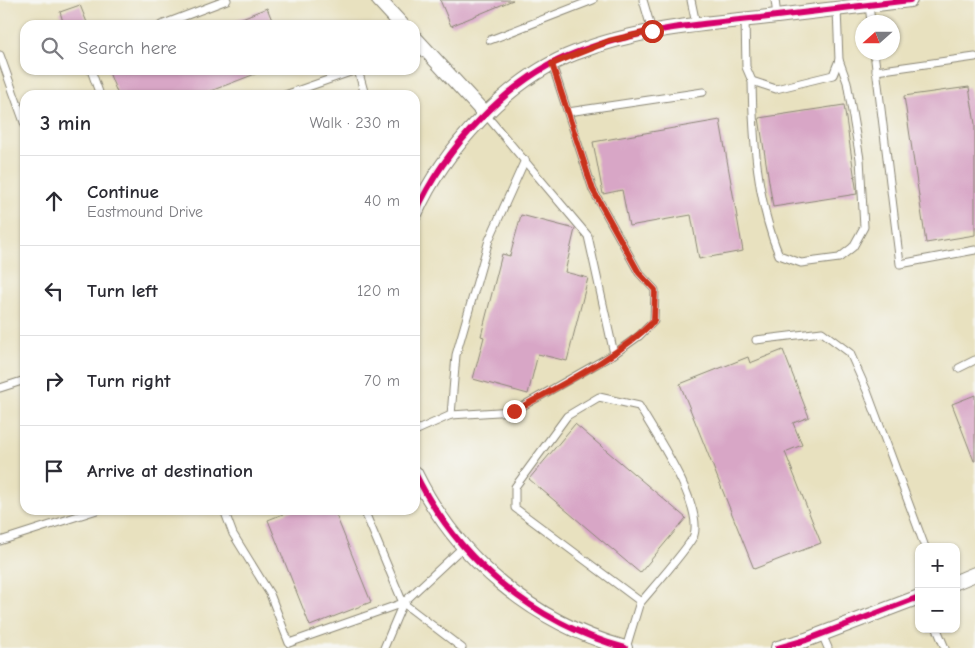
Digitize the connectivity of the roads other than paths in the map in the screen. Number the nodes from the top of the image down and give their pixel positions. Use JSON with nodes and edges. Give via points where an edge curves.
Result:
{"nodes":[{"id":1,"x":227,"y":0,"type":"edge"},
{"id":2,"x":379,"y":0,"type":"edge"},
{"id":3,"x":593,"y":0,"type":"edge"},
{"id":4,"x":643,"y":0,"type":"edge"},
{"id":5,"x":691,"y":0,"type":"edge"},
{"id":6,"x":775,"y":0,"type":"edge"},
{"id":7,"x":901,"y":1,"type":"edge"},
{"id":8,"x":869,"y":5,"type":"junction"},
{"id":9,"x":838,"y":9,"type":"junction"},
{"id":10,"x":870,"y":15,"type":"edge"},
{"id":11,"x":777,"y":16,"type":"junction"},
{"id":12,"x":745,"y":19,"type":"junction"},
{"id":13,"x":174,"y":20,"type":"edge"},
{"id":14,"x":397,"y":20,"type":"edge"},
{"id":15,"x":696,"y":24,"type":"junction"},
{"id":16,"x":652,"y":31,"type":"junction"},
{"id":17,"x":490,"y":40,"type":"dead end"},
{"id":18,"x":420,"y":44,"type":"edge"},
{"id":19,"x":0,"y":55,"type":"edge"},
{"id":20,"x":975,"y":57,"type":"edge"},
{"id":21,"x":839,"y":60,"type":"junction"},
{"id":22,"x":875,"y":60,"type":"edge"},
{"id":23,"x":552,"y":64,"type":"junction"},
{"id":24,"x":876,"y":71,"type":"junction"},
{"id":25,"x":93,"y":75,"type":"edge"},
{"id":26,"x":343,"y":75,"type":"edge"},
{"id":27,"x":359,"y":75,"type":"edge"},
{"id":28,"x":752,"y":81,"type":"junction"},
{"id":29,"x":98,"y":90,"type":"edge"},
{"id":30,"x":299,"y":90,"type":"edge"},
{"id":31,"x":363,"y":90,"type":"edge"},
{"id":32,"x":703,"y":92,"type":"dead end"},
{"id":33,"x":20,"y":111,"type":"edge"},
{"id":34,"x":568,"y":112,"type":"junction"},
{"id":35,"x":486,"y":115,"type":"junction"},
{"id":36,"x":525,"y":160,"type":"junction"},
{"id":37,"x":420,"y":203,"type":"edge"},
{"id":38,"x":975,"y":250,"type":"edge"},
{"id":39,"x":756,"y":340,"type":"dead end"},
{"id":40,"x":614,"y":354,"type":"junction"},
{"id":41,"x":975,"y":360,"type":"edge"},
{"id":42,"x":958,"y":368,"type":"dead end"},
{"id":43,"x":20,"y":382,"type":"edge"},
{"id":44,"x":0,"y":388,"type":"edge"},
{"id":45,"x":451,"y":414,"type":"junction"},
{"id":46,"x":420,"y":429,"type":"edge"},
{"id":47,"x":420,"y":483,"type":"edge"},
{"id":48,"x":81,"y":515,"type":"edge"},
{"id":49,"x":226,"y":515,"type":"edge"},
{"id":50,"x":366,"y":515,"type":"edge"},
{"id":51,"x":0,"y":541,"type":"edge"},
{"id":52,"x":924,"y":543,"type":"edge"},
{"id":53,"x":462,"y":547,"type":"junction"},
{"id":54,"x":975,"y":574,"type":"edge"},
{"id":55,"x":960,"y":580,"type":"edge"},
{"id":56,"x":915,"y":599,"type":"edge"},
{"id":57,"x":641,"y":602,"type":"junction"},
{"id":58,"x":403,"y":603,"type":"junction"},
{"id":59,"x":939,"y":633,"type":"edge"},
{"id":60,"x":822,"y":634,"type":"junction"},
{"id":61,"x":384,"y":648,"type":"edge"},
{"id":62,"x":462,"y":648,"type":"edge"},
{"id":63,"x":625,"y":648,"type":"edge"},
{"id":64,"x":778,"y":648,"type":"edge"},
{"id":65,"x":828,"y":648,"type":"edge"},
{"id":66,"x":945,"y":648,"type":"edge"}],
"edges":[{"from":1,"to":13,"type":"lane"},
{"from":2,"to":14,"type":"street"},
{"from":3,"to":17,"type":"lane"},
{"from":4,"to":16,"type":"lane"},
{"from":5,"to":15,"type":"lane"},
{"from":6,"to":11,"type":"lane"},
{"from":7,"to":8,"type":"street"},
{"from":8,"to":9,"type":"street"},
{"from":8,"to":10,"type":"lane"},
{"from":9,"to":11,"type":"street"},
{"from":9,"to":21,"type":"lane"},
{"from":11,"to":12,"type":"street"},
{"from":12,"to":15,"type":"street"},
{"from":12,"to":28,"type":"lane","via":[[746,66]]},
{"from":15,"to":16,"type":"street"},
{"from":16,"to":23,"type":"street","via":[[609,41]]},
{"from":18,"to":35,"type":"street"},
{"from":19,"to":33,"type":"lane"},
{"from":20,"to":24,"type":"lane"},
{"from":21,"to":28,"type":"lane","via":[[833,74],[776,89]]},
{"from":21,"to":28,"type":"lane","via":[[847,82],[860,159],[864,228],[853,247],[839,258],[801,264],[779,255],[768,228],[753,123]]},
{"from":22,"to":24,"type":"lane"},
{"from":23,"to":34,"type":"lane"},
{"from":23,"to":35,"type":"street"},
{"from":24,"to":38,"type":"lane","via":[[900,264]]},
{"from":25,"to":29,"type":"lane"},
{"from":26,"to":30,"type":"lane"},
{"from":27,"to":31,"type":"lane"},
{"from":32,"to":34,"type":"lane"},
{"from":34,"to":40,"type":"lane","via":[[593,190],[639,273],[655,290],[654,321]]},
{"from":35,"to":36,"type":"lane"},
{"from":35,"to":37,"type":"street","via":[[436,173]]},
{"from":36,"to":40,"type":"lane","via":[[588,236]]},
{"from":36,"to":45,"type":"lane","via":[[489,240],[456,355]]},
{"from":39,"to":52,"type":"lane","via":[[822,332],[850,353]]},
{"from":40,"to":45,"type":"lane","via":[[514,411]]},
{"from":41,"to":42,"type":"lane"},
{"from":43,"to":44,"type":"lane"},
{"from":45,"to":46,"type":"lane"},
{"from":47,"to":53,"type":"street"},
{"from":48,"to":51,"type":"lane"},
{"from":49,"to":58,"type":"lane","via":[[233,534],[270,594],[289,643]]},
{"from":50,"to":58,"type":"lane"},
{"from":53,"to":58,"type":"lane"},
{"from":53,"to":63,"type":"street","via":[[495,578],[543,615],[596,640]]},
{"from":54,"to":55,"type":"street"},
{"from":56,"to":60,"type":"street"},
{"from":57,"to":57,"type":"lane","via":[[694,536],[695,517],[688,494],[639,406],[598,397],[567,416],[515,487],[515,508]]},
{"from":57,"to":63,"type":"lane"},
{"from":58,"to":61,"type":"lane"},
{"from":58,"to":62,"type":"lane"},
{"from":59,"to":66,"type":"lane"},
{"from":60,"to":64,"type":"street"},
{"from":60,"to":65,"type":"lane"}]}
